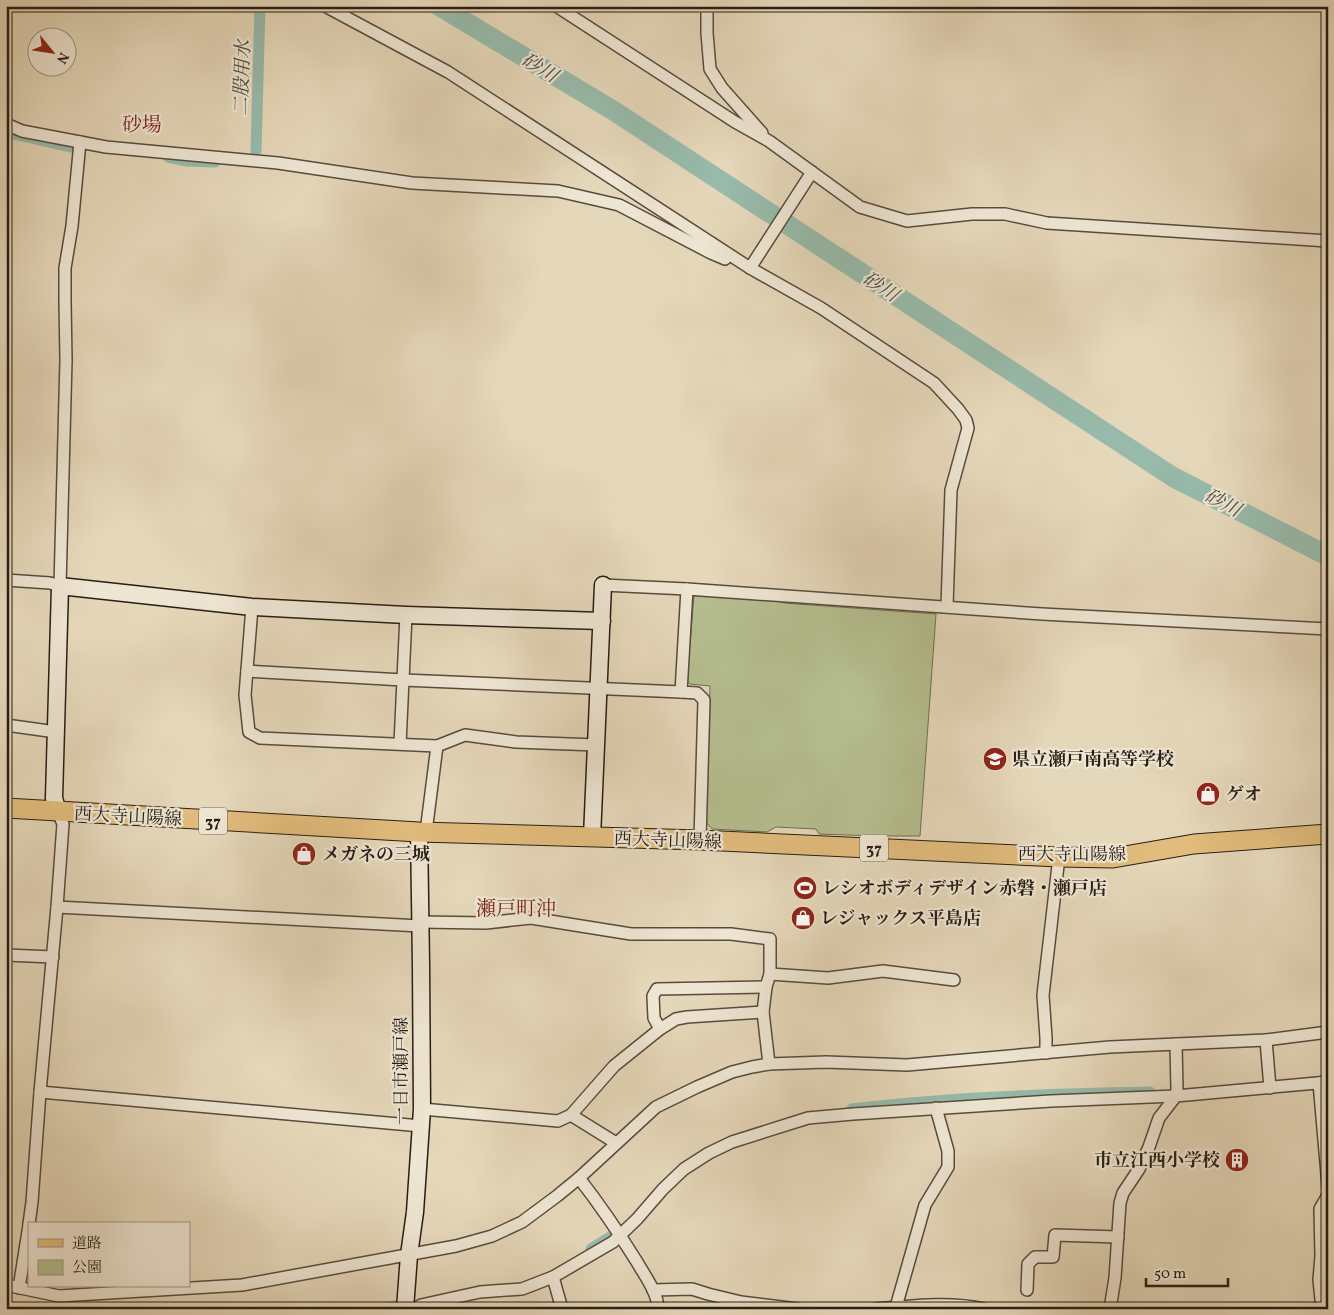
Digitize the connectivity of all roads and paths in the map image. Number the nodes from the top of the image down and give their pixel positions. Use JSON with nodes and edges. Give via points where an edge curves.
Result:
{"nodes":[{"id":1,"x":325,"y":6,"type":"edge"},
{"id":2,"x":556,"y":6,"type":"edge"},
{"id":3,"x":707,"y":6,"type":"edge"},
{"id":4,"x":6,"y":124,"type":"edge"},
{"id":5,"x":768,"y":141,"type":"junction"},
{"id":6,"x":80,"y":142,"type":"junction"},
{"id":7,"x":812,"y":172,"type":"junction"},
{"id":8,"x":1328,"y":242,"type":"edge"},
{"id":9,"x":750,"y":268,"type":"junction"},
{"id":10,"x":6,"y":580,"type":"edge"},
{"id":11,"x":603,"y":585,"type":"joint"},
{"id":12,"x":60,"y":586,"type":"junction"},
{"id":13,"x":687,"y":589,"type":"junction"},
{"id":14,"x":947,"y":606,"type":"junction"},
{"id":15,"x":252,"y":607,"type":"junction"},
{"id":16,"x":406,"y":615,"type":"junction"},
{"id":17,"x":602,"y":621,"type":"junction"},
{"id":18,"x":1328,"y":630,"type":"edge"},
{"id":19,"x":247,"y":671,"type":"junction"},
{"id":20,"x":403,"y":680,"type":"junction"},
{"id":21,"x":598,"y":687,"type":"junction"},
{"id":22,"x":681,"y":692,"type":"junction"},
{"id":23,"x":6,"y":726,"type":"edge"},
{"id":24,"x":56,"y":732,"type":"junction"},
{"id":25,"x":400,"y":744,"type":"junction"},
{"id":26,"x":596,"y":745,"type":"junction"},
{"id":27,"x":437,"y":746,"type":"junction"},
{"id":28,"x":6,"y":808,"type":"edge"},
{"id":29,"x":58,"y":812,"type":"junction"},
{"id":30,"x":422,"y":832,"type":"junction"},
{"id":31,"x":1328,"y":834,"type":"edge"},
{"id":32,"x":592,"y":837,"type":"junction"},
{"id":33,"x":700,"y":840,"type":"junction"},
{"id":34,"x":1059,"y":857,"type":"junction"},
{"id":35,"x":57,"y":907,"type":"junction"},
{"id":36,"x":420,"y":924,"type":"junction"},
{"id":37,"x":6,"y":955,"type":"edge"},
{"id":38,"x":53,"y":957,"type":"junction"},
{"id":39,"x":770,"y":974,"type":"junction"},
{"id":40,"x":954,"y":980,"type":"dead end"},
{"id":41,"x":766,"y":987,"type":"junction"},
{"id":42,"x":763,"y":1012,"type":"junction"},
{"id":43,"x":660,"y":1029,"type":"junction"},
{"id":44,"x":1328,"y":1032,"type":"edge"},
{"id":45,"x":1266,"y":1040,"type":"junction"},
{"id":46,"x":1176,"y":1044,"type":"junction"},
{"id":47,"x":1046,"y":1053,"type":"junction"},
{"id":48,"x":769,"y":1064,"type":"junction"},
{"id":49,"x":1323,"y":1083,"type":"edge"},
{"id":50,"x":1270,"y":1088,"type":"junction"},
{"id":51,"x":40,"y":1092,"type":"junction"},
{"id":52,"x":1176,"y":1096,"type":"junction"},
{"id":53,"x":936,"y":1108,"type":"junction"},
{"id":54,"x":422,"y":1109,"type":"junction"},
{"id":55,"x":571,"y":1115,"type":"junction"},
{"id":56,"x":421,"y":1126,"type":"junction"},
{"id":57,"x":616,"y":1144,"type":"junction"},
{"id":58,"x":579,"y":1178,"type":"junction"},
{"id":59,"x":1328,"y":1186,"type":"edge"},
{"id":60,"x":1328,"y":1195,"type":"edge"},
{"id":61,"x":29,"y":1222,"type":"edge"},
{"id":62,"x":28,"y":1230,"type":"edge"},
{"id":63,"x":621,"y":1236,"type":"junction"},
{"id":64,"x":1118,"y":1237,"type":"junction"},
{"id":65,"x":409,"y":1255,"type":"junction"},
{"id":66,"x":553,"y":1277,"type":"junction"},
{"id":67,"x":6,"y":1285,"type":"edge"},
{"id":68,"x":19,"y":1288,"type":"junction"},
{"id":69,"x":653,"y":1290,"type":"junction"},
{"id":70,"x":1028,"y":1290,"type":"dead end"},
{"id":71,"x":896,"y":1307,"type":"junction"},
{"id":72,"x":405,"y":1309,"type":"edge"},
{"id":73,"x":415,"y":1309,"type":"edge"},
{"id":74,"x":562,"y":1309,"type":"edge"},
{"id":75,"x":658,"y":1309,"type":"edge"},
{"id":76,"x":798,"y":1309,"type":"edge"},
{"id":77,"x":875,"y":1309,"type":"edge"},
{"id":78,"x":984,"y":1309,"type":"edge"},
{"id":79,"x":1110,"y":1309,"type":"edge"},
{"id":80,"x":1322,"y":1309,"type":"edge"}],
"edges":[{"from":1,"to":9,"type":"street","via":[[448,72]]},
{"from":2,"to":5,"type":"street"},
{"from":3,"to":5,"type":"street","via":[[710,69],[722,88]]},
{"from":4,"to":6,"type":"street","via":[[22,131]]},
{"from":5,"to":7,"type":"street"},
{"from":6,"to":9,"type":"street","via":[[278,163],[412,183],[558,191],[619,206],[711,253]]},
{"from":6,"to":12,"type":"street","via":[[64,302],[66,360]]},
{"from":7,"to":8,"type":"street","via":[[860,207],[907,220],[1005,214],[1047,223]]},
{"from":7,"to":9,"type":"street"},
{"from":9,"to":14,"type":"street","via":[[821,308],[934,383],[966,420],[968,428],[951,490]]},
{"from":10,"to":12,"type":"street","via":[[50,582]]},
{"from":11,"to":13,"type":"street"},
{"from":11,"to":17,"type":"street"},
{"from":12,"to":15,"type":"street"},
{"from":12,"to":24,"type":"street"},
{"from":13,"to":14,"type":"street"},
{"from":13,"to":22,"type":"street"},
{"from":14,"to":18,"type":"street"},
{"from":15,"to":16,"type":"street"},
{"from":15,"to":19,"type":"street"},
{"from":16,"to":17,"type":"street"},
{"from":16,"to":20,"type":"street"},
{"from":17,"to":21,"type":"street"},
{"from":19,"to":20,"type":"street"},
{"from":19,"to":25,"type":"street","via":[[245,695],[249,732],[260,738]]},
{"from":20,"to":21,"type":"street"},
{"from":20,"to":25,"type":"street"},
{"from":21,"to":22,"type":"street"},
{"from":21,"to":26,"type":"street"},
{"from":22,"to":33,"type":"street","via":[[696,693],[704,700]]},
{"from":23,"to":24,"type":"street"},
{"from":24,"to":29,"type":"street","via":[[54,798]]},
{"from":25,"to":27,"type":"street"},
{"from":26,"to":27,"type":"street","via":[[516,742],[465,735]]},
{"from":26,"to":32,"type":"street"},
{"from":27,"to":30,"type":"street"},
{"from":28,"to":29,"type":"main road","name":"西大寺山陽線","number":"37"},
{"from":29,"to":30,"type":"main road","name":"西大寺山陽線","number":"37"},
{"from":29,"to":35,"type":"street","via":[[63,824]]},
{"from":30,"to":32,"type":"main road","name":"西大寺山陽線","number":"37"},
{"from":30,"to":36,"type":"street","name":"一日市瀬戸線"},
{"from":31,"to":34,"type":"main road","name":"西大寺山陽線","number":"37","via":[[1194,844],[1113,858]]},
{"from":32,"to":33,"type":"main road","name":"西大寺山陽線","number":"37"},
{"from":33,"to":34,"type":"main road","name":"西大寺山陽線","number":"37"},
{"from":34,"to":47,"type":"street","via":[[1043,995]]},
{"from":35,"to":36,"type":"street"},
{"from":35,"to":38,"type":"street"},
{"from":36,"to":39,"type":"street","via":[[486,923],[531,918],[631,934],[731,934],[770,939]]},
{"from":36,"to":54,"type":"street","name":"一日市瀬戸線"},
{"from":37,"to":38,"type":"street"},
{"from":38,"to":51,"type":"street"},
{"from":39,"to":40,"type":"street","via":[[828,978],[883,971]]},
{"from":39,"to":41,"type":"street"},
{"from":41,"to":42,"type":"street"},
{"from":41,"to":43,"type":"street","via":[[657,989],[653,996],[654,1018]]},
{"from":42,"to":43,"type":"street","via":[[687,1017]]},
{"from":42,"to":48,"type":"street"},
{"from":43,"to":55,"type":"street","via":[[614,1066]]},
{"from":44,"to":45,"type":"street"},
{"from":45,"to":46,"type":"street"},
{"from":45,"to":50,"type":"street"},
{"from":46,"to":47,"type":"street"},
{"from":46,"to":52,"type":"street"},
{"from":47,"to":48,"type":"street","via":[[907,1065]]},
{"from":48,"to":57,"type":"street","via":[[732,1072],[656,1107]]},
{"from":49,"to":50,"type":"street"},
{"from":49,"to":59,"type":"street"},
{"from":50,"to":52,"type":"street"},
{"from":51,"to":56,"type":"street"},
{"from":51,"to":61,"type":"street"},
{"from":52,"to":53,"type":"street"},
{"from":52,"to":64,"type":"street","via":[[1159,1118],[1139,1169],[1123,1193]]},
{"from":53,"to":63,"type":"street","via":[[808,1118],[732,1142],[684,1168]]},
{"from":53,"to":71,"type":"street","via":[[948,1151],[948,1167],[925,1205]]},
{"from":54,"to":55,"type":"street","via":[[558,1121]]},
{"from":54,"to":56,"type":"street","name":"一日市瀬戸線"},
{"from":55,"to":57,"type":"street"},
{"from":56,"to":65,"type":"street","name":"一日市瀬戸線"},
{"from":57,"to":58,"type":"street"},
{"from":58,"to":63,"type":"street"},
{"from":58,"to":65,"type":"street","via":[[522,1222],[492,1236]]},
{"from":60,"to":80,"type":"street","via":[[1320,1209]]},
{"from":62,"to":68,"type":"street"},
{"from":63,"to":66,"type":"street"},
{"from":63,"to":69,"type":"street"},
{"from":64,"to":70,"type":"street","via":[[1054,1235],[1053,1257],[1035,1257],[1028,1264]]},
{"from":64,"to":79,"type":"street"},
{"from":65,"to":68,"type":"street","via":[[242,1285],[59,1296]]},
{"from":65,"to":72,"type":"street","name":"一日市瀬戸線"},
{"from":66,"to":73,"type":"street","via":[[522,1289],[480,1292]]},
{"from":66,"to":74,"type":"street"},
{"from":67,"to":68,"type":"street"},
{"from":69,"to":75,"type":"street"},
{"from":69,"to":76,"type":"street","via":[[692,1289],[741,1302]]},
{"from":71,"to":77,"type":"street"},
{"from":71,"to":78,"type":"street","via":[[935,1305]]}]}
